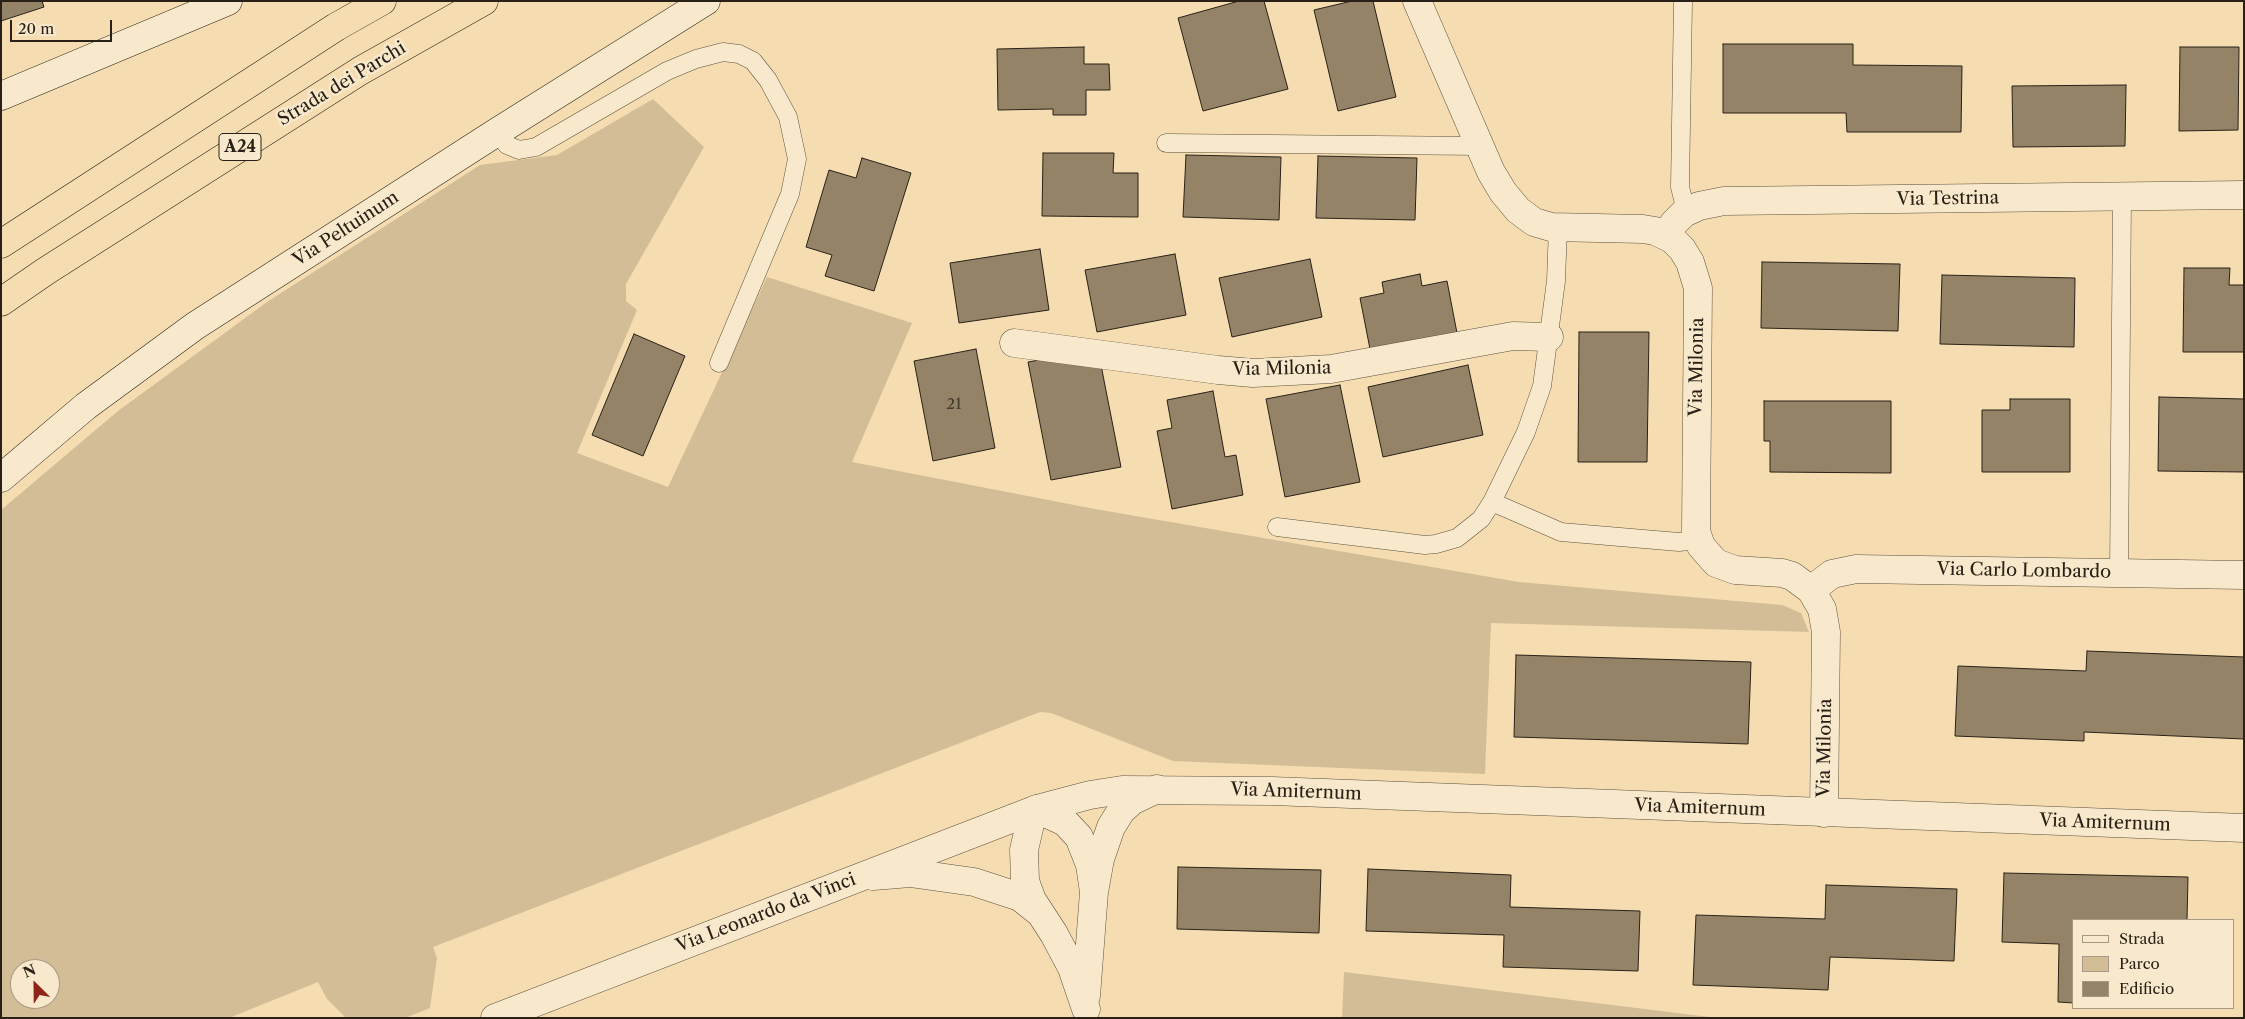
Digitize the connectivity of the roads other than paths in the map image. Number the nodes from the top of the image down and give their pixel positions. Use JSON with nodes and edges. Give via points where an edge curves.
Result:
{"nodes":[{"id":1,"x":228,"y":1,"type":"edge"},
{"id":2,"x":382,"y":1,"type":"edge"},
{"id":3,"x":484,"y":1,"type":"edge"},
{"id":4,"x":706,"y":1,"type":"edge"},
{"id":5,"x":1417,"y":1,"type":"edge"},
{"id":6,"x":1682,"y":1,"type":"edge"},
{"id":7,"x":1,"y":96,"type":"edge"},
{"id":8,"x":497,"y":132,"type":"junction"},
{"id":9,"x":1166,"y":143,"type":"dead end"},
{"id":10,"x":1480,"y":146,"type":"junction"},
{"id":11,"x":2244,"y":195,"type":"edge"},
{"id":12,"x":2122,"y":197,"type":"junction"},
{"id":13,"x":1688,"y":211,"type":"junction"},
{"id":14,"x":1558,"y":228,"type":"junction"},
{"id":15,"x":1666,"y":236,"type":"junction"},
{"id":16,"x":1,"y":244,"type":"edge"},
{"id":17,"x":1,"y":302,"type":"edge"},
{"id":18,"x":1549,"y":337,"type":"junction"},
{"id":19,"x":1014,"y":343,"type":"dead end"},
{"id":20,"x":719,"y":364,"type":"dead end"},
{"id":21,"x":1,"y":478,"type":"edge"},
{"id":22,"x":1492,"y":502,"type":"junction"},
{"id":23,"x":1277,"y":527,"type":"dead end"},
{"id":24,"x":1698,"y":540,"type":"junction"},
{"id":25,"x":2119,"y":572,"type":"junction"},
{"id":26,"x":2244,"y":575,"type":"edge"},
{"id":27,"x":1811,"y":590,"type":"junction"},
{"id":28,"x":1157,"y":789,"type":"junction"},
{"id":29,"x":1037,"y":808,"type":"junction"},
{"id":30,"x":1824,"y":812,"type":"junction"},
{"id":31,"x":2244,"y":828,"type":"edge"},
{"id":32,"x":850,"y":880,"type":"junction"},
{"id":33,"x":1094,"y":892,"type":"junction"},
{"id":34,"x":1042,"y":916,"type":"junction"},
{"id":35,"x":1085,"y":1013,"type":"edge"},
{"id":36,"x":495,"y":1018,"type":"edge"}],
"edges":[{"from":1,"to":7,"type":"street"},
{"from":2,"to":16,"type":"highway","number":"A24","via":[[336,27]]},
{"from":3,"to":17,"type":"highway","name":"Strada dei Parchi","number":"A24","via":[[360,71]]},
{"from":4,"to":8,"type":"street","name":"Via Peltuinum"},
{"from":5,"to":10,"type":"street","name":"Via Milonia"},
{"from":6,"to":13,"type":"lane","via":[[1680,187]]},
{"from":8,"to":20,"type":"lane","via":[[513,148],[536,148],[666,71],[723,52],[739,54],[752,61],[768,80],[788,118],[797,159],[790,194]]},
{"from":8,"to":21,"type":"street","name":"Via Peltuinum","via":[[195,326],[86,406]]},
{"from":9,"to":10,"type":"lane"},
{"from":10,"to":14,"type":"street","name":"Via Milonia","via":[[1499,186],[1518,210],[1534,222]]},
{"from":11,"to":12,"type":"street","name":"Via Testrina"},
{"from":12,"to":13,"type":"street","name":"Via Testrina","via":[[1724,201]]},
{"from":12,"to":25,"type":"lane"},
{"from":13,"to":15,"type":"street","name":"Via Testrina","via":[[1679,217]]},
{"from":14,"to":15,"type":"street","name":"Via Milonia","via":[[1649,229]]},
{"from":14,"to":18,"type":"lane"},
{"from":15,"to":24,"type":"street","name":"Via Milonia","via":[[1682,249],[1694,269],[1698,288],[1695,522]]},
{"from":18,"to":19,"type":"street","name":"Via Milonia","via":[[1513,336],[1331,369],[1253,373]]},
{"from":18,"to":22,"type":"lane","via":[[1542,386],[1532,420]]},
{"from":22,"to":23,"type":"lane","via":[[1474,527],[1457,538],[1436,544],[1413,545]]},
{"from":22,"to":24,"type":"lane","via":[[1561,532],[1679,542]]},
{"from":24,"to":27,"type":"street","name":"Via Milonia","via":[[1710,558],[1725,568],[1782,573],[1801,581]]},
{"from":25,"to":26,"type":"street","name":"Via Carlo Lombardo"},
{"from":25,"to":27,"type":"street","name":"Via Carlo Lombardo","via":[[1856,569],[1832,574]]},
{"from":27,"to":30,"type":"street","name":"Via Milonia","via":[[1822,610],[1826,632]]},
{"from":28,"to":29,"type":"street","name":"Via Amiternum","via":[[1106,792]]},
{"from":28,"to":30,"type":"street","name":"Via Amiternum"},
{"from":28,"to":33,"type":"street","name":"Via Amiternum","via":[[1132,801],[1115,820],[1100,859]]},
{"from":29,"to":32,"type":"street","name":"Via Leonardo da Vinci"},
{"from":29,"to":33,"type":"street","via":[[1060,818],[1079,837],[1090,865]]},
{"from":29,"to":34,"type":"street","name":"Via Amiternum","via":[[1026,840],[1024,871],[1028,892]]},
{"from":30,"to":31,"type":"street","name":"Via Amiternum"},
{"from":32,"to":34,"type":"street","via":[[901,873],[957,878],[1020,897]]},
{"from":32,"to":36,"type":"street","name":"Via Leonardo da Vinci"},
{"from":33,"to":35,"type":"street","name":"Via Amiternum"},
{"from":34,"to":35,"type":"street","name":"Via Amiternum","via":[[1072,968]]}]}
